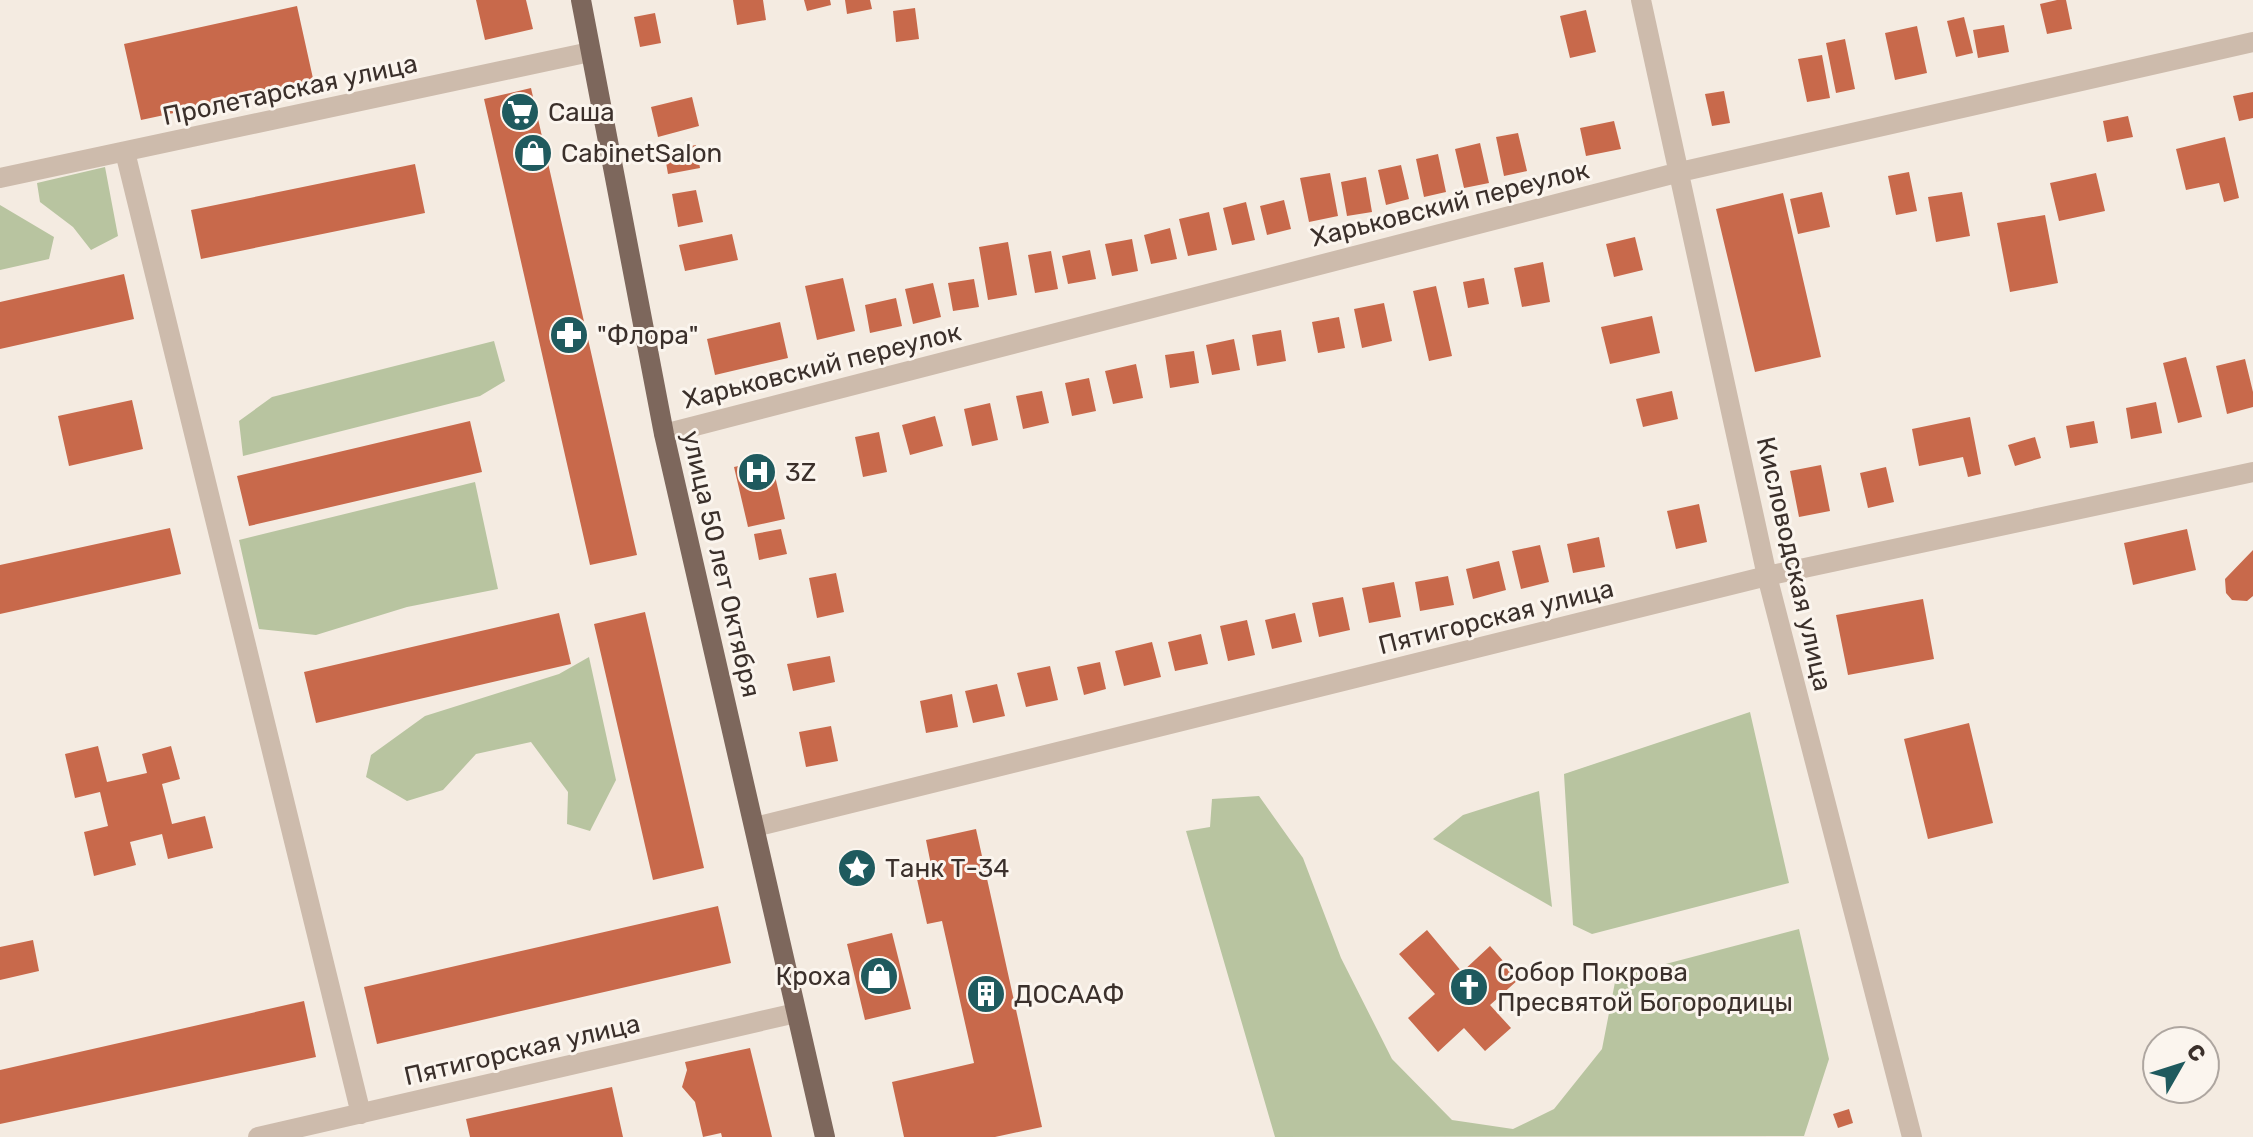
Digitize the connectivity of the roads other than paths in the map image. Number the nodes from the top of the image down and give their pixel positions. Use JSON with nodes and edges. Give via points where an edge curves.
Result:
{"nodes":[{"id":1,"x":581,"y":0,"type":"edge"},
{"id":2,"x":1641,"y":0,"type":"edge"},
{"id":3,"x":2253,"y":42,"type":"edge"},
{"id":4,"x":590,"y":52,"type":"junction"},
{"id":5,"x":125,"y":152,"type":"junction"},
{"id":6,"x":1680,"y":172,"type":"junction"},
{"id":7,"x":0,"y":178,"type":"edge"},
{"id":8,"x":664,"y":434,"type":"junction"},
{"id":9,"x":2253,"y":472,"type":"edge"},
{"id":10,"x":1767,"y":576,"type":"junction"},
{"id":11,"x":755,"y":827,"type":"junction"},
{"id":12,"x":796,"y":1013,"type":"junction"},
{"id":13,"x":361,"y":1114,"type":"junction"},
{"id":14,"x":258,"y":1137,"type":"edge"},
{"id":15,"x":825,"y":1137,"type":"edge"},
{"id":16,"x":1912,"y":1137,"type":"edge"}],
"edges":[{"from":1,"to":4,"type":"main road","name":"улица 50 лет Октября"},
{"from":2,"to":6,"type":"street","name":"Кисловодская улица"},
{"from":3,"to":6,"type":"street","name":"Харьковский переулок"},
{"from":4,"to":5,"type":"street","name":"Пролетарская улица"},
{"from":4,"to":8,"type":"main road","name":"улица 50 лет Октября"},
{"from":5,"to":7,"type":"street","name":"Пролетарская улица"},
{"from":5,"to":13,"type":"street"},
{"from":6,"to":8,"type":"street","name":"Харьковский переулок"},
{"from":6,"to":10,"type":"street","name":"Кисловодская улица"},
{"from":8,"to":11,"type":"main road","name":"улица 50 лет Октября"},
{"from":9,"to":10,"type":"street","name":"Пятигорская улица"},
{"from":10,"to":11,"type":"street","name":"Пятигорская улица"},
{"from":10,"to":16,"type":"street","name":"Кисловодская улица"},
{"from":11,"to":12,"type":"main road","name":"улица 50 лет Октября"},
{"from":12,"to":13,"type":"street","name":"Пятигорская улица"},
{"from":12,"to":15,"type":"main road","name":"улица 50 лет Октября"},
{"from":13,"to":14,"type":"street","name":"Пятигорская улица"}]}
